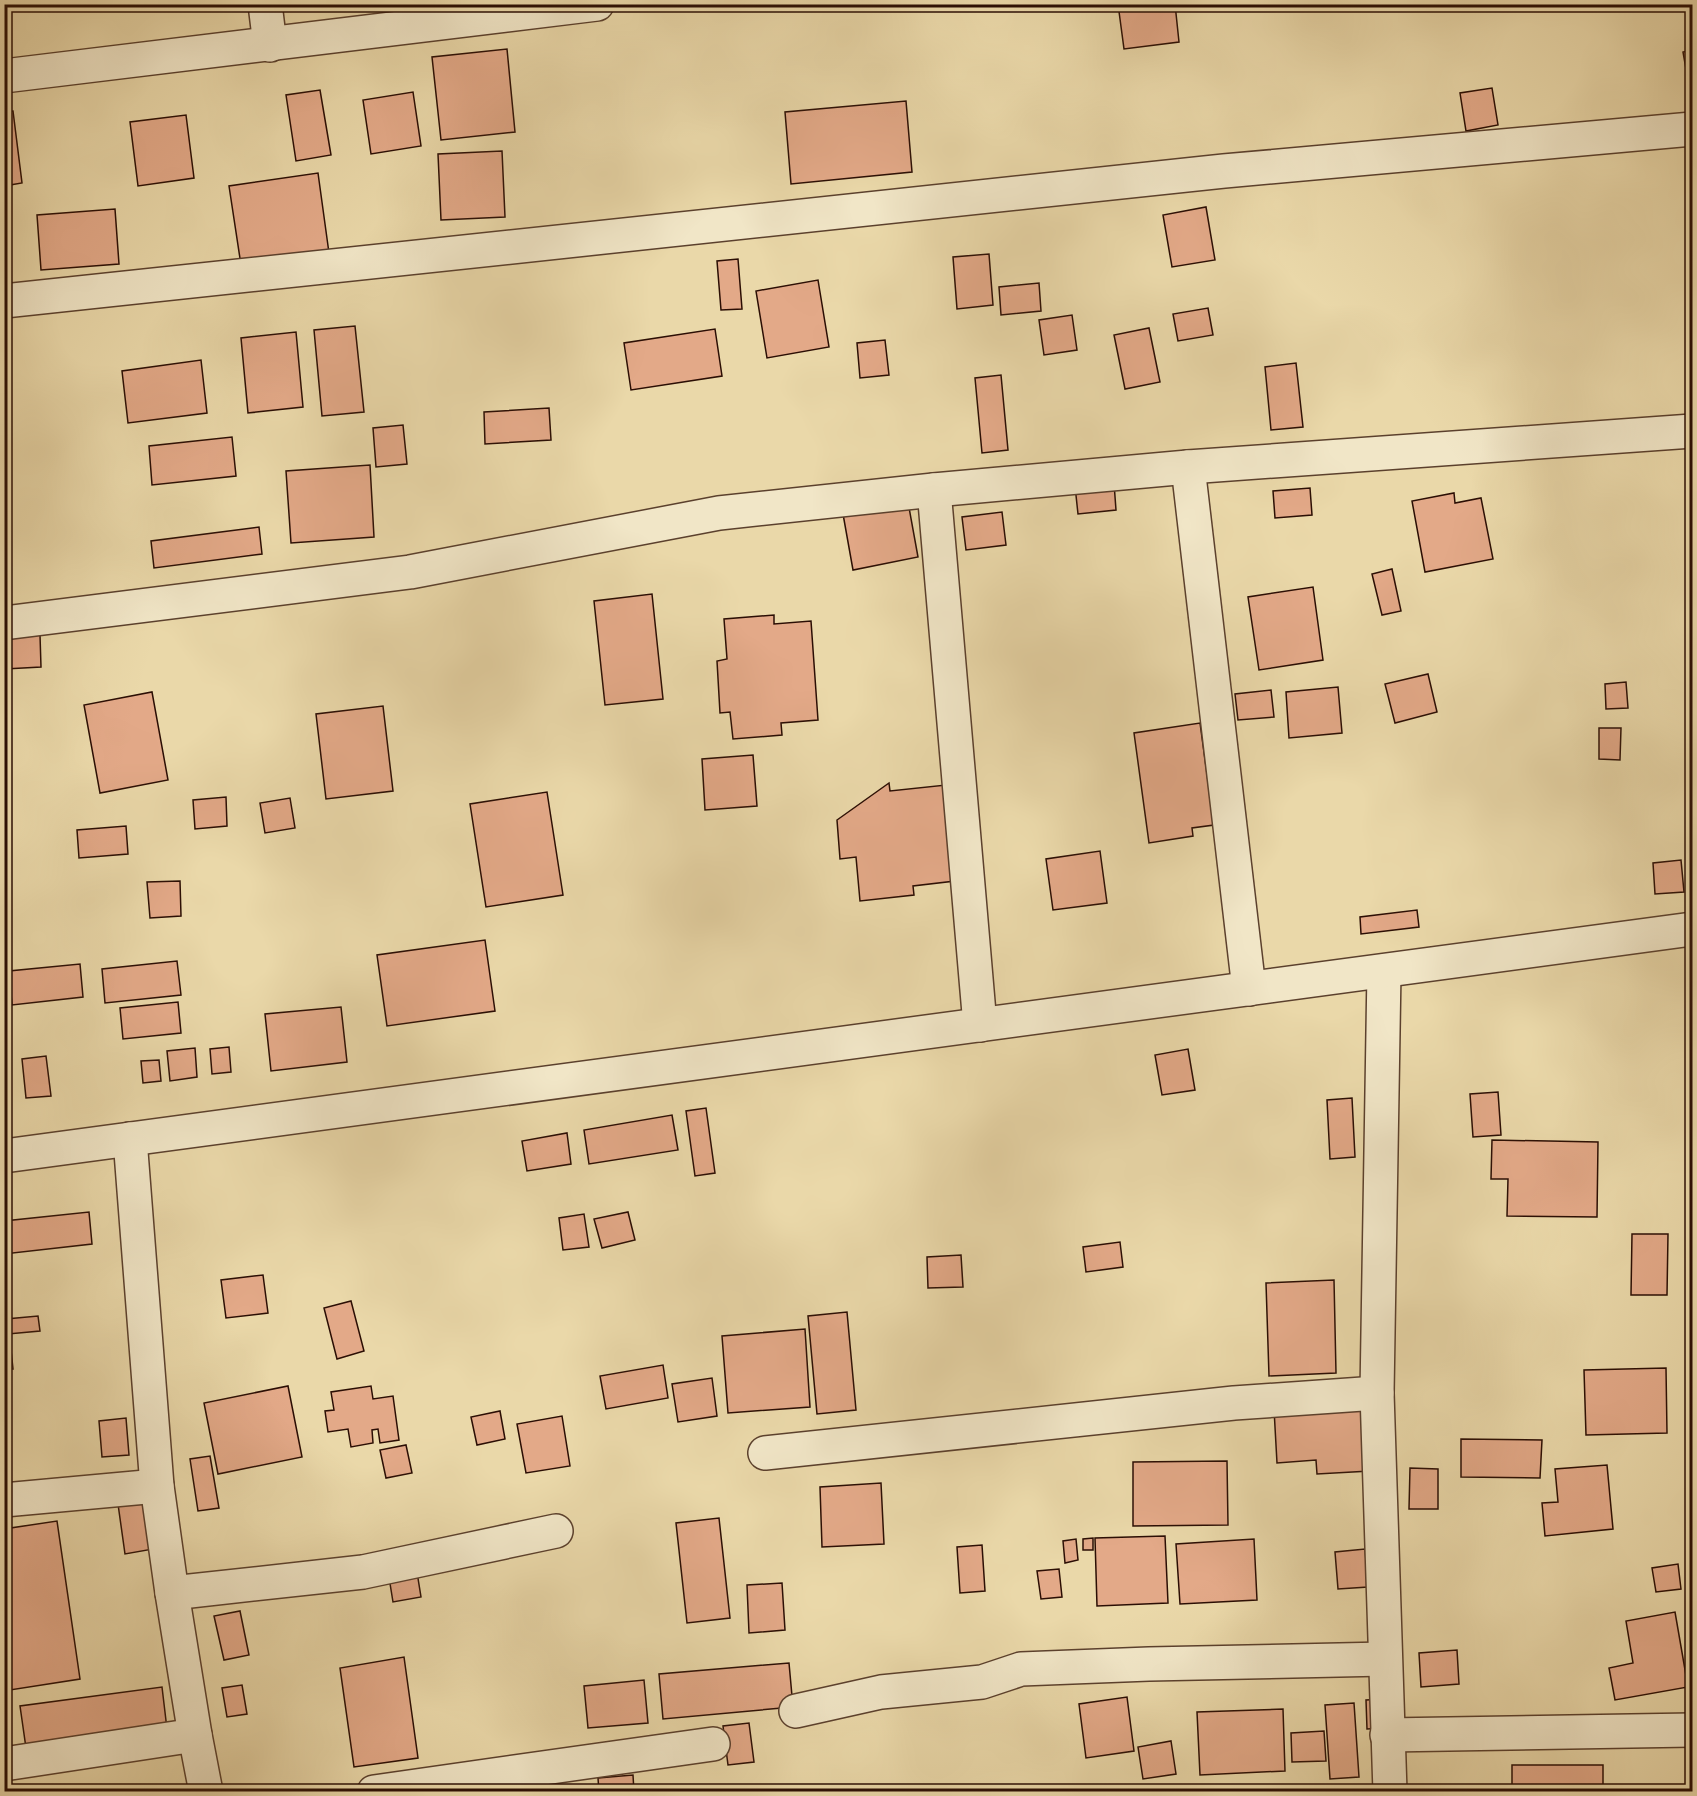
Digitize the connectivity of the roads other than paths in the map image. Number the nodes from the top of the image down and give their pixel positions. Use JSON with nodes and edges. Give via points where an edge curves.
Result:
{"nodes":[{"id":1,"x":265,"y":4,"type":"edge"},
{"id":2,"x":597,"y":4,"type":"edge"},
{"id":3,"x":270,"y":45,"type":"junction"},
{"id":4,"x":4,"y":76,"type":"edge"},
{"id":5,"x":1692,"y":129,"type":"edge"},
{"id":6,"x":4,"y":301,"type":"edge"},
{"id":7,"x":1692,"y":431,"type":"edge"},
{"id":8,"x":1188,"y":467,"type":"junction"},
{"id":9,"x":934,"y":490,"type":"junction"},
{"id":10,"x":4,"y":623,"type":"edge"},
{"id":11,"x":1689,"y":934,"type":"edge"},
{"id":12,"x":1384,"y":971,"type":"junction"},
{"id":13,"x":1249,"y":989,"type":"junction"},
{"id":14,"x":980,"y":1025,"type":"junction"},
{"id":15,"x":130,"y":1139,"type":"junction"},
{"id":16,"x":4,"y":1156,"type":"edge"},
{"id":17,"x":1377,"y":1392,"type":"junction"},
{"id":18,"x":765,"y":1453,"type":"dead end"},
{"id":19,"x":157,"y":1486,"type":"junction"},
{"id":20,"x":4,"y":1500,"type":"edge"},
{"id":21,"x":556,"y":1531,"type":"dead end"},
{"id":22,"x":172,"y":1593,"type":"junction"},
{"id":23,"x":1384,"y":1659,"type":"junction"},
{"id":24,"x":796,"y":1711,"type":"dead end"},
{"id":25,"x":1692,"y":1730,"type":"edge"},
{"id":26,"x":195,"y":1735,"type":"junction"},
{"id":27,"x":1387,"y":1735,"type":"junction"},
{"id":28,"x":713,"y":1744,"type":"dead end"},
{"id":29,"x":4,"y":1764,"type":"edge"},
{"id":30,"x":206,"y":1791,"type":"edge"},
{"id":31,"x":374,"y":1791,"type":"edge"},
{"id":32,"x":1390,"y":1791,"type":"edge"}],
"edges":[{"from":1,"to":3,"type":"street"},
{"from":2,"to":3,"type":"street"},
{"from":3,"to":4,"type":"street"},
{"from":5,"to":6,"type":"street","via":[[1213,172]]},
{"from":7,"to":8,"type":"street"},
{"from":8,"to":9,"type":"street"},
{"from":8,"to":13,"type":"street"},
{"from":9,"to":10,"type":"street","via":[[718,513],[410,572]]},
{"from":9,"to":14,"type":"street"},
{"from":11,"to":12,"type":"street"},
{"from":12,"to":13,"type":"street"},
{"from":12,"to":17,"type":"street"},
{"from":13,"to":14,"type":"street"},
{"from":14,"to":15,"type":"street"},
{"from":15,"to":16,"type":"street"},
{"from":15,"to":19,"type":"street"},
{"from":17,"to":18,"type":"street","via":[[1234,1403]]},
{"from":17,"to":23,"type":"street"},
{"from":19,"to":20,"type":"street"},
{"from":19,"to":22,"type":"street"},
{"from":21,"to":22,"type":"street","via":[[363,1572]]},
{"from":22,"to":26,"type":"street"},
{"from":23,"to":24,"type":"street","via":[[1021,1669],[982,1682],[881,1692]]},
{"from":23,"to":27,"type":"street"},
{"from":25,"to":27,"type":"street"},
{"from":26,"to":29,"type":"street"},
{"from":26,"to":30,"type":"street"},
{"from":27,"to":32,"type":"street"},
{"from":28,"to":31,"type":"street"}]}
